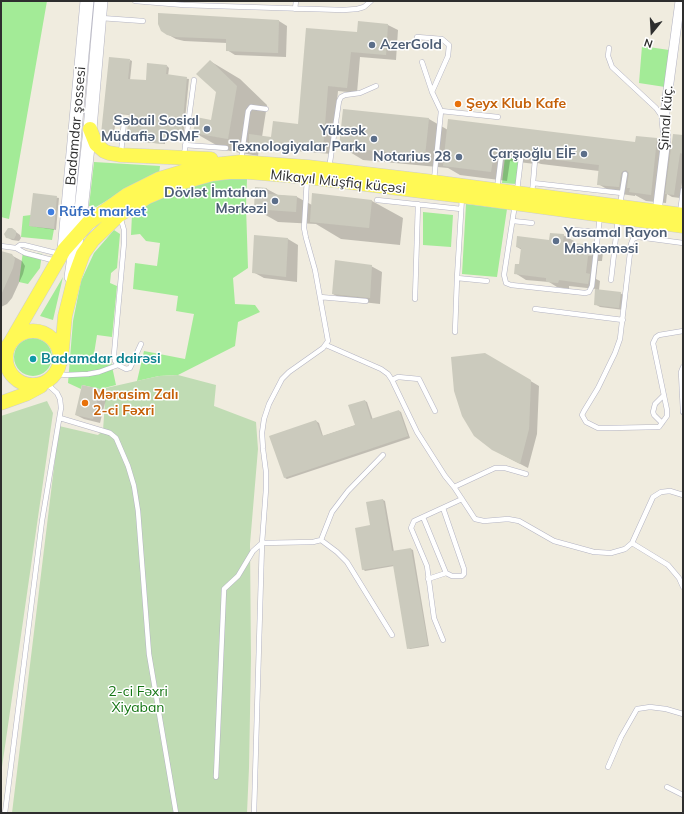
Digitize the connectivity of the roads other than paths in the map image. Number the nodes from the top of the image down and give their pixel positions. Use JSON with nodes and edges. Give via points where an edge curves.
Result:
{"nodes":[{"id":1,"x":87,"y":1,"type":"edge"},
{"id":2,"x":101,"y":1,"type":"edge"},
{"id":3,"x":135,"y":1,"type":"edge"},
{"id":4,"x":147,"y":1,"type":"edge"},
{"id":5,"x":296,"y":1,"type":"edge"},
{"id":6,"x":371,"y":1,"type":"edge"},
{"id":7,"x":680,"y":1,"type":"edge"},
{"id":8,"x":295,"y":9,"type":"junction"},
{"id":9,"x":99,"y":18,"type":"junction"},
{"id":10,"x":144,"y":21,"type":"dead end"},
{"id":11,"x":417,"y":37,"type":"dead end"},
{"id":12,"x":609,"y":48,"type":"dead end"},
{"id":13,"x":422,"y":62,"type":"dead end"},
{"id":14,"x":194,"y":80,"type":"dead end"},
{"id":15,"x":376,"y":86,"type":"dead end"},
{"id":16,"x":432,"y":92,"type":"junction"},
{"id":17,"x":266,"y":108,"type":"dead end"},
{"id":18,"x":441,"y":111,"type":"junction"},
{"id":19,"x":498,"y":117,"type":"dead end"},
{"id":20,"x":664,"y":120,"type":"junction"},
{"id":21,"x":124,"y":122,"type":"dead end"},
{"id":22,"x":90,"y":129,"type":"junction"},
{"id":23,"x":226,"y":148,"type":"dead end"},
{"id":24,"x":184,"y":151,"type":"junction"},
{"id":25,"x":121,"y":155,"type":"junction"},
{"id":26,"x":501,"y":157,"type":"dead end"},
{"id":27,"x":521,"y":158,"type":"dead end"},
{"id":28,"x":535,"y":160,"type":"dead end"},
{"id":29,"x":241,"y":162,"type":"junction"},
{"id":30,"x":329,"y":169,"type":"junction"},
{"id":31,"x":624,"y":174,"type":"dead end"},
{"id":32,"x":307,"y":177,"type":"junction"},
{"id":33,"x":434,"y":182,"type":"junction"},
{"id":34,"x":532,"y":189,"type":"junction"},
{"id":35,"x":497,"y":190,"type":"junction"},
{"id":36,"x":683,"y":190,"type":"edge"},
{"id":37,"x":516,"y":198,"type":"junction"},
{"id":38,"x":377,"y":200,"type":"dead end"},
{"id":39,"x":461,"y":202,"type":"junction"},
{"id":40,"x":418,"y":204,"type":"junction"},
{"id":41,"x":620,"y":206,"type":"junction"},
{"id":42,"x":657,"y":212,"type":"junction"},
{"id":43,"x":119,"y":215,"type":"junction"},
{"id":44,"x":600,"y":215,"type":"junction"},
{"id":45,"x":682,"y":219,"type":"edge"},
{"id":46,"x":513,"y":221,"type":"junction"},
{"id":47,"x":532,"y":223,"type":"dead end"},
{"id":48,"x":574,"y":230,"type":"dead end"},
{"id":49,"x":598,"y":232,"type":"junction"},
{"id":50,"x":78,"y":234,"type":"junction"},
{"id":51,"x":683,"y":243,"type":"edge"},
{"id":52,"x":1,"y":246,"type":"edge"},
{"id":53,"x":16,"y":248,"type":"junction"},
{"id":54,"x":61,"y":255,"type":"junction"},
{"id":55,"x":457,"y":278,"type":"junction"},
{"id":56,"x":611,"y":280,"type":"dead end"},
{"id":57,"x":487,"y":281,"type":"dead end"},
{"id":58,"x":320,"y":297,"type":"junction"},
{"id":59,"x":415,"y":299,"type":"dead end"},
{"id":60,"x":366,"y":301,"type":"dead end"},
{"id":61,"x":535,"y":309,"type":"dead end"},
{"id":62,"x":65,"y":316,"type":"junction"},
{"id":63,"x":623,"y":320,"type":"junction"},
{"id":64,"x":683,"y":331,"type":"edge"},
{"id":65,"x":455,"y":332,"type":"dead end"},
{"id":66,"x":10,"y":343,"type":"junction"},
{"id":67,"x":141,"y":344,"type":"dead end"},
{"id":68,"x":326,"y":345,"type":"junction"},
{"id":69,"x":1,"y":355,"type":"edge"},
{"id":70,"x":60,"y":361,"type":"junction"},
{"id":71,"x":118,"y":365,"type":"junction"},
{"id":72,"x":683,"y":367,"type":"edge"},
{"id":73,"x":51,"y":378,"type":"junction"},
{"id":74,"x":392,"y":380,"type":"junction"},
{"id":75,"x":664,"y":395,"type":"junction"},
{"id":76,"x":1,"y":403,"type":"edge"},
{"id":77,"x":435,"y":411,"type":"dead end"},
{"id":78,"x":683,"y":412,"type":"edge"},
{"id":79,"x":60,"y":418,"type":"junction"},
{"id":80,"x":662,"y":423,"type":"junction"},
{"id":81,"x":382,"y":455,"type":"dead end"},
{"id":82,"x":526,"y":474,"type":"dead end"},
{"id":83,"x":454,"y":487,"type":"junction"},
{"id":84,"x":683,"y":495,"type":"edge"},
{"id":85,"x":462,"y":499,"type":"junction"},
{"id":86,"x":443,"y":508,"type":"junction"},
{"id":87,"x":423,"y":517,"type":"junction"},
{"id":88,"x":321,"y":540,"type":"junction"},
{"id":89,"x":262,"y":543,"type":"junction"},
{"id":90,"x":632,"y":543,"type":"junction"},
{"id":91,"x":446,"y":573,"type":"junction"},
{"id":92,"x":428,"y":579,"type":"junction"},
{"id":93,"x":683,"y":587,"type":"edge"},
{"id":94,"x":392,"y":635,"type":"dead end"},
{"id":95,"x":443,"y":640,"type":"dead end"},
{"id":96,"x":683,"y":714,"type":"edge"},
{"id":97,"x":608,"y":767,"type":"dead end"},
{"id":98,"x":216,"y":777,"type":"dead end"},
{"id":99,"x":666,"y":787,"type":"dead end"},
{"id":100,"x":683,"y":795,"type":"edge"},
{"id":101,"x":5,"y":813,"type":"edge"},
{"id":102,"x":176,"y":813,"type":"edge"},
{"id":103,"x":254,"y":813,"type":"edge"}],
"edges":[{"from":1,"to":54,"type":"main road","name":"Badamdar şossesi"},
{"from":2,"to":9,"type":"main road","name":"Badamdar şossesi"},
{"from":3,"to":4,"type":"lane"},
{"from":4,"to":8,"type":"lane"},
{"from":5,"to":8,"type":"lane"},
{"from":6,"to":8,"type":"lane","via":[[357,9]]},
{"from":7,"to":20,"type":"street","name":"Şimal küç."},
{"from":9,"to":10,"type":"lane"},
{"from":9,"to":22,"type":"main road","name":"Badamdar şossesi"},
{"from":11,"to":16,"type":"lane","via":[[442,39],[449,45],[448,56]]},
{"from":12,"to":20,"type":"lane","via":[[608,56],[612,67],[656,108]]},
{"from":13,"to":16,"type":"lane"},
{"from":14,"to":24,"type":"lane"},
{"from":15,"to":30,"type":"lane","via":[[341,97]]},
{"from":16,"to":18,"type":"lane"},
{"from":17,"to":29,"type":"lane","via":[[251,107],[248,111]]},
{"from":18,"to":19,"type":"lane"},
{"from":18,"to":33,"type":"lane"},
{"from":20,"to":42,"type":"street","name":"Şimal küç.","via":[[666,139]]},
{"from":21,"to":25,"type":"lane"},
{"from":22,"to":25,"type":"main road","via":[[99,148]]},
{"from":22,"to":50,"type":"main road","name":"Badamdar şossesi"},
{"from":23,"to":24,"type":"lane"},
{"from":24,"to":25,"type":"main road"},
{"from":24,"to":29,"type":"main road"},
{"from":26,"to":35,"type":"lane"},
{"from":27,"to":37,"type":"lane"},
{"from":28,"to":34,"type":"lane"},
{"from":29,"to":30,"type":"main road","name":"Mikayıl Müşfiq küçəsi"},
{"from":29,"to":50,"type":"main road","name":"Mikayıl Müşfiq küçəsi","via":[[202,166],[159,179],[114,203]]},
{"from":30,"to":33,"type":"main road","name":"Mikayıl Müşfiq küçəsi"},
{"from":31,"to":41,"type":"lane"},
{"from":32,"to":39,"type":"main road","name":"Mikayıl Müşfiq küçəsi"},
{"from":32,"to":43,"type":"main road","name":"Mikayıl Müşfiq küçəsi","via":[[248,172],[212,174],[163,189]]},
{"from":32,"to":58,"type":"lane","via":[[304,228]]},
{"from":33,"to":35,"type":"main road","name":"Mikayıl Müşfiq küçəsi"},
{"from":34,"to":37,"type":"main road","name":"Mikayıl Müşfiq küçəsi"},
{"from":34,"to":41,"type":"main road","name":"Mikayıl Müşfiq küçəsi"},
{"from":35,"to":37,"type":"main road","name":"Mikayıl Müşfiq küçəsi"},
{"from":36,"to":45,"type":"lane"},
{"from":37,"to":39,"type":"main road","name":"Mikayıl Müşfiq küçəsi"},
{"from":37,"to":44,"type":"main road","name":"Mikayıl Müşfiq küçəsi"},
{"from":37,"to":46,"type":"lane"},
{"from":38,"to":40,"type":"lane"},
{"from":39,"to":40,"type":"lane"},
{"from":39,"to":55,"type":"lane"},
{"from":40,"to":59,"type":"lane"},
{"from":41,"to":42,"type":"main road","name":"Mikayıl Müşfiq küçəsi"},
{"from":41,"to":44,"type":"main road","name":"Mikayıl Müşfiq küçəsi"},
{"from":41,"to":45,"type":"main road","name":"Mikayıl Müşfiq küçəsi"},
{"from":41,"to":56,"type":"lane"},
{"from":42,"to":45,"type":"main road","name":"Mikayıl Müşfiq küçəsi"},
{"from":43,"to":62,"type":"main road","name":"Mikayıl Müşfiq küçəsi","via":[[93,240],[83,254]]},
{"from":43,"to":71,"type":"lane","via":[[124,230],[124,243],[114,354]]},
{"from":44,"to":49,"type":"lane"},
{"from":46,"to":47,"type":"lane"},
{"from":46,"to":49,"type":"lane","via":[[504,275],[506,283],[511,285],[589,292],[592,286]]},
{"from":48,"to":49,"type":"lane"},
{"from":50,"to":54,"type":"main road","name":"Mikayıl Müşfiq küçəsi"},
{"from":50,"to":62,"type":"main road","name":"Badamdar şossesi"},
{"from":51,"to":63,"type":"lane","via":[[638,237],[633,239]]},
{"from":52,"to":53,"type":"lane"},
{"from":53,"to":54,"type":"lane","via":[[25,253]]},
{"from":53,"to":54,"type":"lane","via":[[24,244]]},
{"from":54,"to":66,"type":"main road","name":"Mikayıl Müşfiq küçəsi"},
{"from":55,"to":57,"type":"lane"},
{"from":55,"to":65,"type":"lane"},
{"from":58,"to":60,"type":"lane"},
{"from":58,"to":68,"type":"lane","via":[[328,338]]},
{"from":61,"to":63,"type":"lane"},
{"from":62,"to":70,"type":"main road","name":"Mikayıl Müşfiq küçəsi"},
{"from":63,"to":80,"type":"lane","via":[[615,353],[584,411],[583,419],[598,428],[656,428]]},
{"from":64,"to":75,"type":"lane","via":[[659,335],[653,343]]},
{"from":66,"to":69,"type":"main road"},
{"from":66,"to":70,"type":"main road","via":[[24,332],[42,332],[56,344],[60,352]]},
{"from":66,"to":73,"type":"main road","via":[[6,351],[6,360],[13,377],[28,386],[38,386]]},
{"from":67,"to":71,"type":"lane","via":[[130,368]]},
{"from":68,"to":74,"type":"lane","via":[[381,369]]},
{"from":68,"to":89,"type":"lane","via":[[282,379],[266,412],[262,433],[266,478]]},
{"from":70,"to":73,"type":"main road","via":[[58,370]]},
{"from":71,"to":73,"type":"lane","via":[[100,372]]},
{"from":72,"to":78,"type":"lane"},
{"from":73,"to":76,"type":"main road","via":[[26,394]]},
{"from":73,"to":79,"type":"lane","via":[[60,399]]},
{"from":74,"to":77,"type":"lane","via":[[398,377],[419,379]]},
{"from":74,"to":83,"type":"lane","via":[[417,432]]},
{"from":75,"to":80,"type":"lane","via":[[667,416]]},
{"from":75,"to":80,"type":"lane","via":[[655,404],[653,412]]},
{"from":79,"to":101,"type":"lane","via":[[42,521]]},
{"from":79,"to":102,"type":"lane","via":[[110,433],[116,438],[134,486],[150,662]]},
{"from":81,"to":88,"type":"lane","via":[[332,512]]},
{"from":82,"to":83,"type":"lane","via":[[495,468]]},
{"from":83,"to":85,"type":"lane"},
{"from":84,"to":90,"type":"lane","via":[[670,491],[661,492],[653,497]]},
{"from":85,"to":86,"type":"lane"},
{"from":85,"to":90,"type":"lane","via":[[475,519],[519,521],[554,541],[594,552],[611,553],[625,550]]},
{"from":86,"to":87,"type":"lane"},
{"from":86,"to":91,"type":"lane","via":[[465,571],[459,577]]},
{"from":87,"to":91,"type":"lane"},
{"from":87,"to":92,"type":"lane","via":[[414,521],[411,528],[423,554]]},
{"from":88,"to":89,"type":"lane"},
{"from":88,"to":94,"type":"lane","via":[[347,562]]},
{"from":89,"to":98,"type":"lane","via":[[253,551],[238,576],[224,589]]},
{"from":89,"to":103,"type":"lane"},
{"from":90,"to":93,"type":"lane","via":[[668,565]]},
{"from":91,"to":92,"type":"lane"},
{"from":92,"to":95,"type":"lane","via":[[434,618]]},
{"from":96,"to":97,"type":"lane","via":[[650,707],[637,709]]},
{"from":99,"to":100,"type":"lane"}]}
